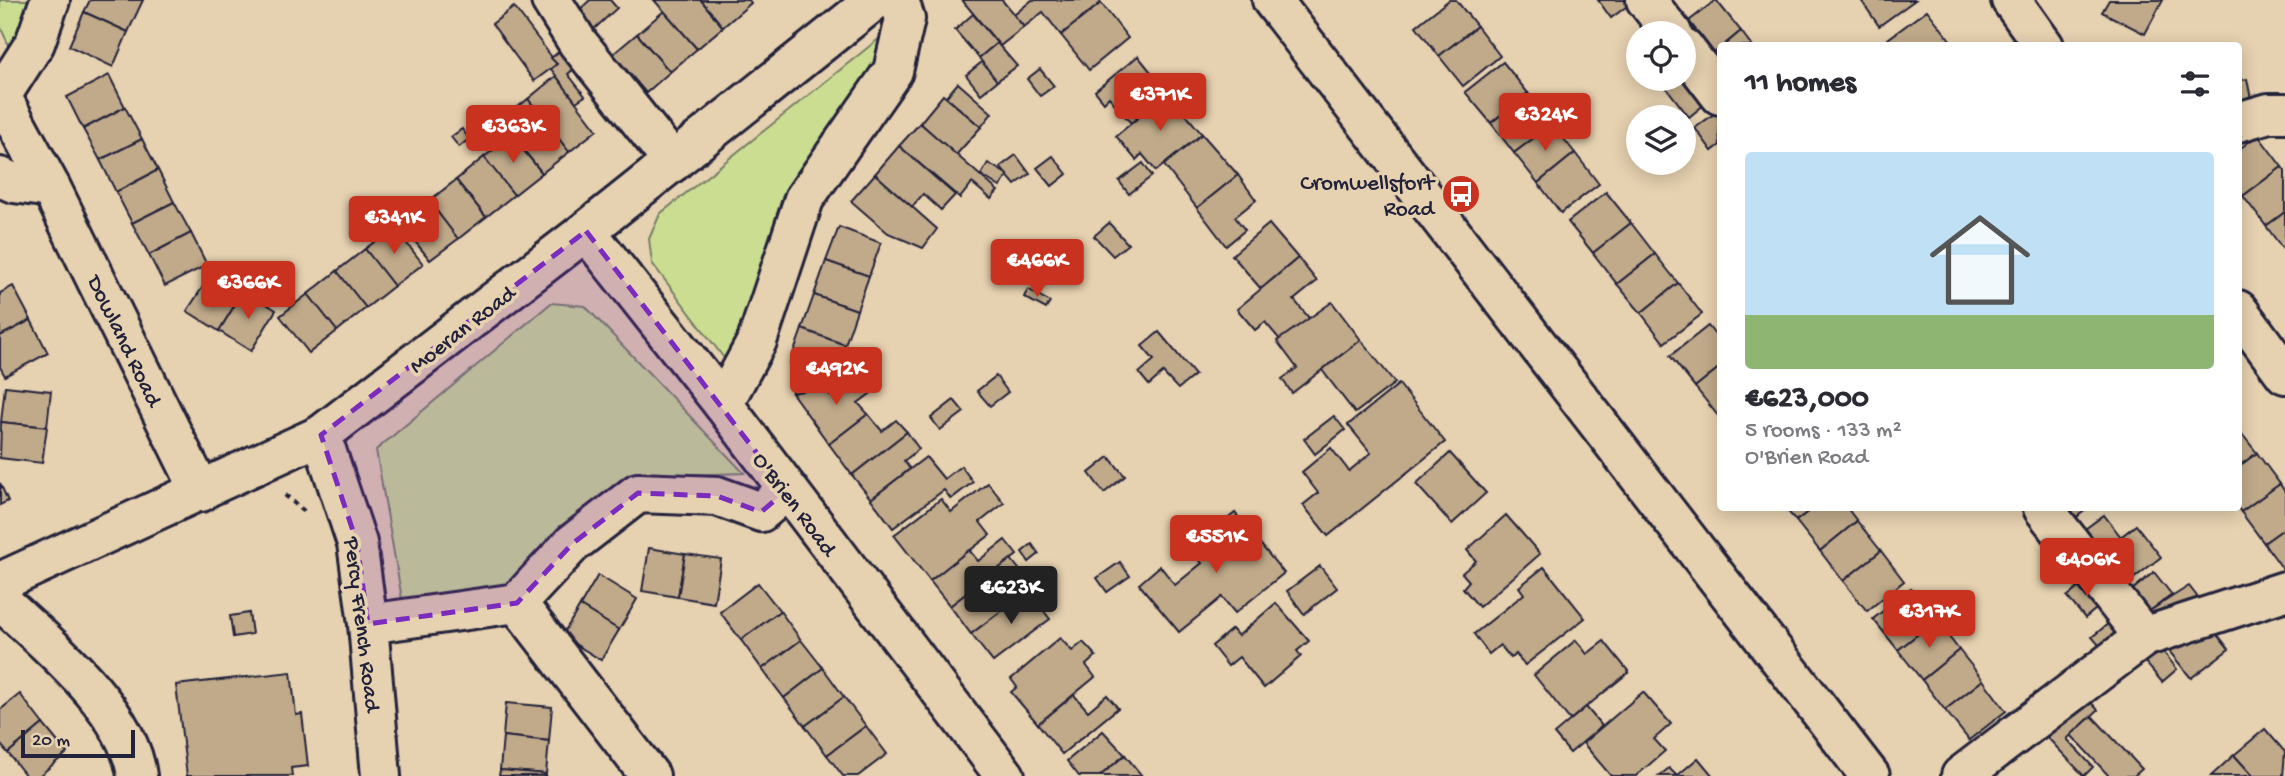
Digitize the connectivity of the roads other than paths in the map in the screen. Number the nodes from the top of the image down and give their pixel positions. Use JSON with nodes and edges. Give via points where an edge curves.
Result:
{"nodes":[{"id":1,"x":50,"y":0,"type":"edge"},
{"id":2,"x":551,"y":0,"type":"edge"},
{"id":3,"x":875,"y":0,"type":"edge"},
{"id":4,"x":900,"y":0,"type":"edge"},
{"id":5,"x":1272,"y":0,"type":"edge"},
{"id":6,"x":1646,"y":0,"type":"edge"},
{"id":7,"x":2011,"y":0,"type":"edge"},
{"id":8,"x":1663,"y":21,"type":"edge"},
{"id":9,"x":2041,"y":42,"type":"edge"},
{"id":10,"x":1696,"y":64,"type":"edge"},
{"id":11,"x":1717,"y":91,"type":"edge"},
{"id":12,"x":1,"y":95,"type":"edge"},
{"id":13,"x":2285,"y":113,"type":"edge"},
{"id":14,"x":2242,"y":121,"type":"edge"},
{"id":15,"x":673,"y":162,"type":"junction"},
{"id":16,"x":0,"y":177,"type":"edge"},
{"id":17,"x":51,"y":188,"type":"junction"},
{"id":18,"x":586,"y":231,"type":"junction"},
{"id":19,"x":2242,"y":315,"type":"edge"},
{"id":20,"x":2285,"y":374,"type":"edge"},
{"id":21,"x":723,"y":404,"type":"junction"},
{"id":22,"x":321,"y":435,"type":"junction"},
{"id":23,"x":786,"y":491,"type":"junction"},
{"id":24,"x":201,"y":492,"type":"junction"},
{"id":25,"x":2045,"y":511,"type":"edge"},
{"id":26,"x":0,"y":582,"type":"edge"},
{"id":27,"x":2285,"y":591,"type":"edge"},
{"id":28,"x":0,"y":600,"type":"edge"},
{"id":29,"x":517,"y":603,"type":"junction"},
{"id":30,"x":368,"y":624,"type":"junction"},
{"id":31,"x":2144,"y":637,"type":"junction"},
{"id":32,"x":137,"y":776,"type":"edge"},
{"id":33,"x":381,"y":776,"type":"edge"},
{"id":34,"x":650,"y":776,"type":"edge"},
{"id":35,"x":1005,"y":776,"type":"edge"},
{"id":36,"x":1870,"y":776,"type":"edge"},
{"id":37,"x":1961,"y":776,"type":"edge"}],
"edges":[{"from":1,"to":12,"type":"street","name":"Dowland Road","via":[[35,43]]},
{"from":2,"to":15,"type":"street","via":[[578,43]]},
{"from":3,"to":15,"type":"street","name":"Moeran Road"},
{"from":4,"to":21,"type":"street","via":[[905,19],[893,71],[804,199],[757,341]]},
{"from":5,"to":36,"type":"street"},
{"from":6,"to":8,"type":"street"},
{"from":7,"to":9,"type":"street"},
{"from":10,"to":11,"type":"street"},
{"from":12,"to":17,"type":"street","name":"Dowland Road"},
{"from":13,"to":14,"type":"street"},
{"from":15,"to":18,"type":"street","name":"Moeran Road"},
{"from":16,"to":17,"type":"street"},
{"from":17,"to":24,"type":"street","name":"Dowland Road"},
{"from":18,"to":21,"type":"street","name":"O'Brien Road"},
{"from":18,"to":22,"type":"street","name":"Moeran Road"},
{"from":19,"to":20,"type":"street"},
{"from":21,"to":23,"type":"street","name":"O'Brien Road"},
{"from":22,"to":24,"type":"street","name":"Moeran Road"},
{"from":22,"to":30,"type":"street","name":"Percy French Road","via":[[357,543]]},
{"from":23,"to":29,"type":"street","via":[[761,512],[717,496],[638,493],[572,544]]},
{"from":23,"to":35,"type":"street","name":"O'Brien Road"},
{"from":24,"to":26,"type":"street","name":"Moeran Road"},
{"from":25,"to":31,"type":"street"},
{"from":27,"to":31,"type":"street"},
{"from":28,"to":32,"type":"street","via":[[96,691],[135,760]]},
{"from":29,"to":30,"type":"street"},
{"from":29,"to":34,"type":"street"},
{"from":30,"to":33,"type":"street","name":"Percy French Road"},
{"from":31,"to":37,"type":"street"}]}
